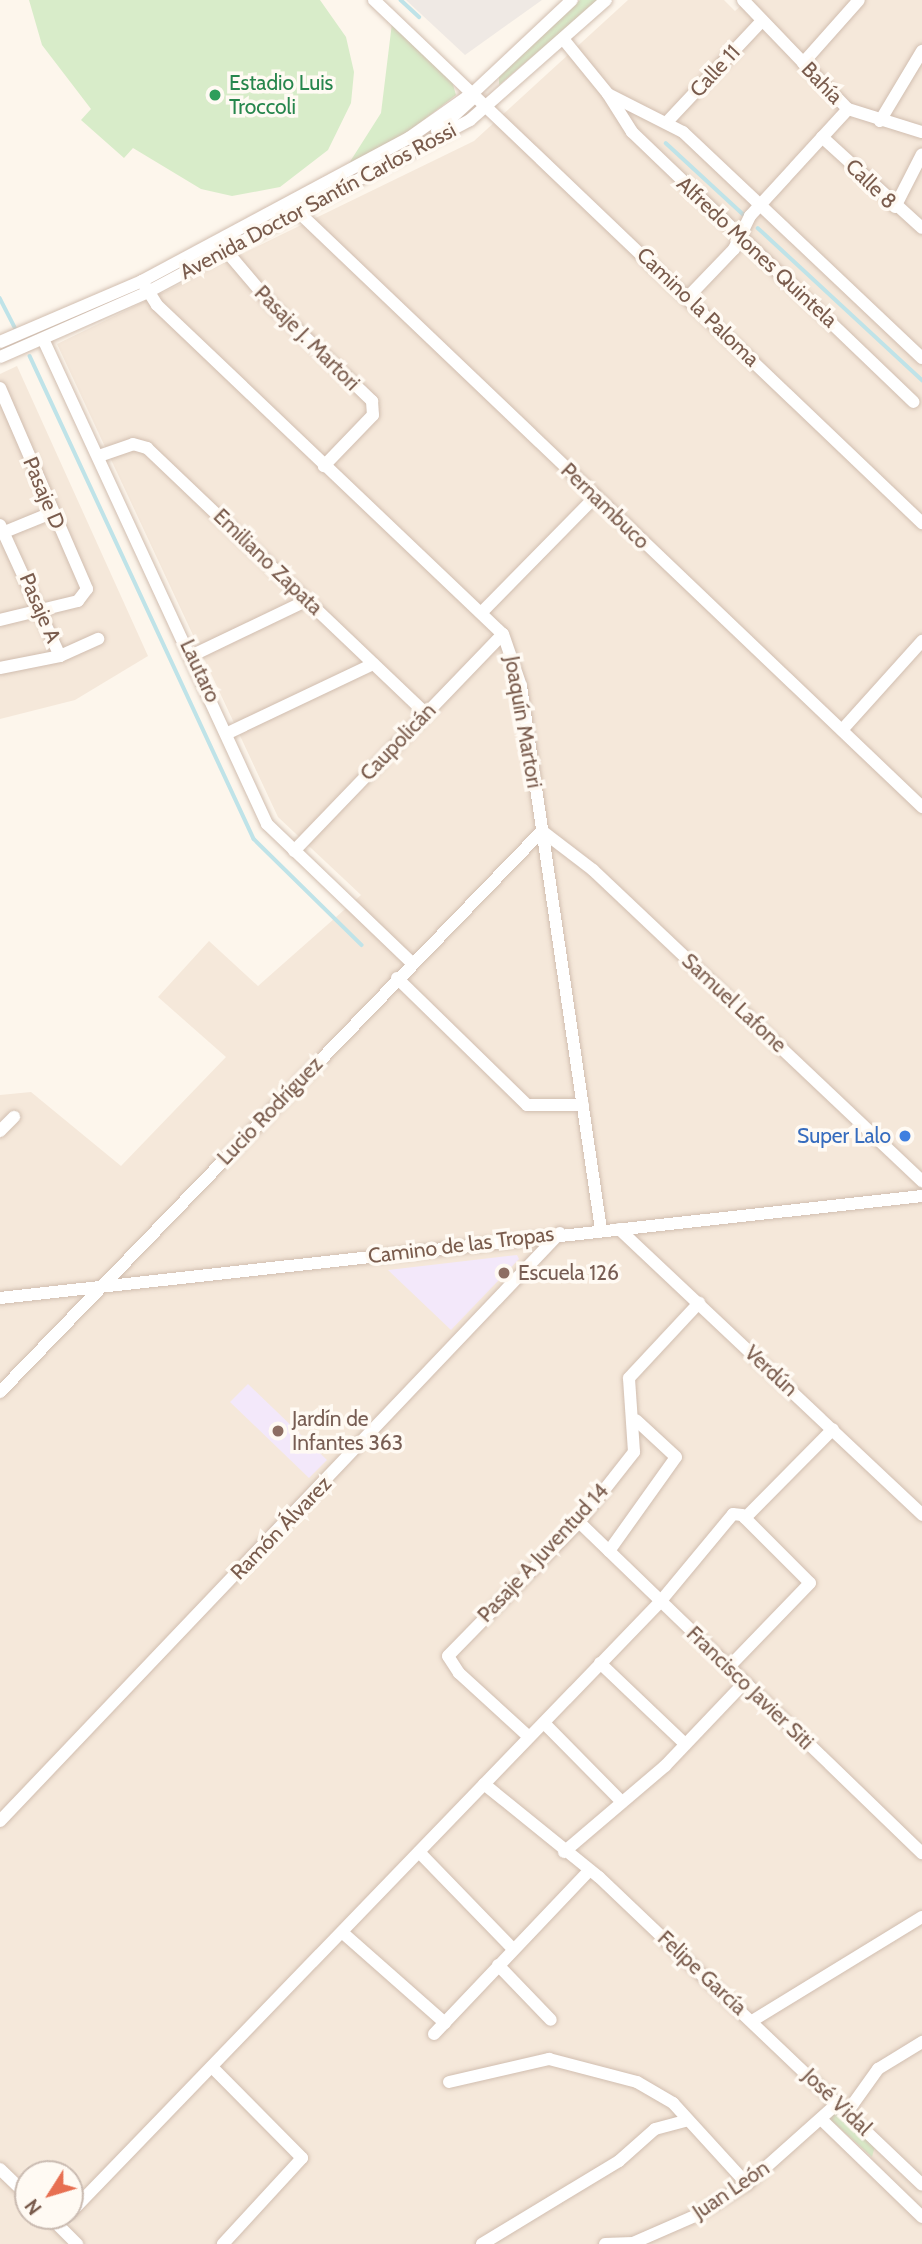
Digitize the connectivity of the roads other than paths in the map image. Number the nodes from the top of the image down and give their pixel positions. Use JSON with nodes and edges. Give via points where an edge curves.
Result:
{"nodes":[{"id":1,"x":374,"y":0,"type":"edge"},
{"id":2,"x":572,"y":0,"type":"edge"},
{"id":3,"x":606,"y":0,"type":"edge"},
{"id":4,"x":743,"y":0,"type":"edge"},
{"id":5,"x":859,"y":0,"type":"edge"},
{"id":6,"x":762,"y":21,"type":"junction"},
{"id":7,"x":564,"y":40,"type":"junction"},
{"id":8,"x":922,"y":51,"type":"edge"},
{"id":9,"x":803,"y":63,"type":"junction"},
{"id":10,"x":474,"y":92,"type":"junction"},
{"id":11,"x":608,"y":94,"type":"junction"},
{"id":12,"x":489,"y":106,"type":"junction"},
{"id":13,"x":848,"y":109,"type":"junction"},
{"id":14,"x":880,"y":121,"type":"junction"},
{"id":15,"x":667,"y":122,"type":"junction"},
{"id":16,"x":922,"y":132,"type":"edge"},
{"id":17,"x":822,"y":137,"type":"junction"},
{"id":18,"x":425,"y":146,"type":"junction"},
{"id":19,"x":922,"y":154,"type":"edge"},
{"id":20,"x":759,"y":206,"type":"junction"},
{"id":21,"x":895,"y":207,"type":"junction"},
{"id":22,"x":294,"y":208,"type":"junction"},
{"id":23,"x":922,"y":228,"type":"edge"},
{"id":24,"x":740,"y":238,"type":"junction"},
{"id":25,"x":215,"y":242,"type":"junction"},
{"id":26,"x":228,"y":249,"type":"junction"},
{"id":27,"x":145,"y":286,"type":"junction"},
{"id":28,"x":688,"y":297,"type":"junction"},
{"id":29,"x":43,"y":339,"type":"junction"},
{"id":30,"x":0,"y":342,"type":"edge"},
{"id":31,"x":0,"y":358,"type":"edge"},
{"id":32,"x":922,"y":358,"type":"edge"},
{"id":33,"x":0,"y":388,"type":"edge"},
{"id":34,"x":914,"y":402,"type":"dead end"},
{"id":35,"x":99,"y":456,"type":"junction"},
{"id":36,"x":324,"y":466,"type":"junction"},
{"id":37,"x":595,"y":497,"type":"junction"},
{"id":38,"x":51,"y":513,"type":"junction"},
{"id":39,"x":922,"y":523,"type":"edge"},
{"id":40,"x":2,"y":528,"type":"edge"},
{"id":41,"x":308,"y":600,"type":"junction"},
{"id":42,"x":483,"y":611,"type":"junction"},
{"id":43,"x":43,"y":613,"type":"junction"},
{"id":44,"x":0,"y":620,"type":"edge"},
{"id":45,"x":503,"y":634,"type":"junction"},
{"id":46,"x":97,"y":639,"type":"dead end"},
{"id":47,"x":922,"y":641,"type":"edge"},
{"id":48,"x":193,"y":655,"type":"junction"},
{"id":49,"x":60,"y":656,"type":"junction"},
{"id":50,"x":373,"y":664,"type":"junction"},
{"id":51,"x":0,"y":668,"type":"edge"},
{"id":52,"x":425,"y":713,"type":"junction"},
{"id":53,"x":842,"y":730,"type":"junction"},
{"id":54,"x":228,"y":733,"type":"junction"},
{"id":55,"x":922,"y":807,"type":"edge"},
{"id":56,"x":542,"y":831,"type":"junction"},
{"id":57,"x":294,"y":851,"type":"junction"},
{"id":58,"x":412,"y":963,"type":"junction"},
{"id":59,"x":397,"y":978,"type":"junction"},
{"id":60,"x":583,"y":1105,"type":"junction"},
{"id":61,"x":14,"y":1117,"type":"dead end"},
{"id":62,"x":0,"y":1131,"type":"edge"},
{"id":63,"x":922,"y":1181,"type":"edge"},
{"id":64,"x":922,"y":1196,"type":"edge"},
{"id":65,"x":619,"y":1228,"type":"junction"},
{"id":66,"x":601,"y":1230,"type":"junction"},
{"id":67,"x":560,"y":1233,"type":"junction"},
{"id":68,"x":101,"y":1287,"type":"junction"},
{"id":69,"x":0,"y":1298,"type":"edge"},
{"id":70,"x":699,"y":1303,"type":"junction"},
{"id":71,"x":0,"y":1392,"type":"edge"},
{"id":72,"x":636,"y":1420,"type":"junction"},
{"id":73,"x":833,"y":1429,"type":"junction"},
{"id":74,"x":922,"y":1515,"type":"edge"},
{"id":75,"x":739,"y":1516,"type":"junction"},
{"id":76,"x":579,"y":1522,"type":"junction"},
{"id":77,"x":609,"y":1551,"type":"junction"},
{"id":78,"x":660,"y":1602,"type":"junction"},
{"id":79,"x":600,"y":1663,"type":"junction"},
{"id":80,"x":729,"y":1667,"type":"junction"},
{"id":81,"x":744,"y":1683,"type":"junction"},
{"id":82,"x":544,"y":1723,"type":"junction"},
{"id":83,"x":529,"y":1737,"type":"junction"},
{"id":84,"x":684,"y":1743,"type":"junction"},
{"id":85,"x":484,"y":1784,"type":"junction"},
{"id":86,"x":621,"y":1800,"type":"junction"},
{"id":87,"x":0,"y":1821,"type":"edge"},
{"id":88,"x":419,"y":1852,"type":"junction"},
{"id":89,"x":564,"y":1852,"type":"junction"},
{"id":90,"x":922,"y":1853,"type":"edge"},
{"id":91,"x":588,"y":1872,"type":"junction"},
{"id":92,"x":922,"y":1917,"type":"edge"},
{"id":93,"x":343,"y":1933,"type":"junction"},
{"id":94,"x":513,"y":1949,"type":"junction"},
{"id":95,"x":498,"y":1965,"type":"junction"},
{"id":96,"x":551,"y":2020,"type":"dead end"},
{"id":97,"x":752,"y":2021,"type":"junction"},
{"id":98,"x":445,"y":2023,"type":"junction"},
{"id":99,"x":434,"y":2034,"type":"dead end"},
{"id":100,"x":922,"y":2042,"type":"edge"},
{"id":101,"x":212,"y":2067,"type":"junction"},
{"id":102,"x":449,"y":2082,"type":"dead end"},
{"id":103,"x":843,"y":2107,"type":"junction"},
{"id":104,"x":688,"y":2120,"type":"junction"},
{"id":105,"x":823,"y":2121,"type":"junction"},
{"id":106,"x":0,"y":2169,"type":"edge"},
{"id":107,"x":14,"y":2182,"type":"edge"},
{"id":108,"x":747,"y":2184,"type":"junction"},
{"id":109,"x":922,"y":2185,"type":"edge"},
{"id":110,"x":84,"y":2194,"type":"edge"},
{"id":111,"x":922,"y":2217,"type":"edge"},
{"id":112,"x":223,"y":2244,"type":"edge"},
{"id":113,"x":482,"y":2244,"type":"edge"},
{"id":114,"x":605,"y":2244,"type":"edge"},
{"id":115,"x":633,"y":2244,"type":"edge"}],
"edges":[{"from":1,"to":10,"type":"street"},
{"from":2,"to":10,"type":"street","name":"Avenida Doctor Santín Carlos Rossi"},
{"from":3,"to":7,"type":"street","name":"Avenida Doctor Santín Carlos Rossi"},
{"from":4,"to":6,"type":"street","name":"Bahía"},
{"from":5,"to":9,"type":"street"},
{"from":6,"to":9,"type":"street","name":"Bahía"},
{"from":6,"to":15,"type":"street","name":"Calle 11"},
{"from":7,"to":11,"type":"street","name":"Alfredo Mones Quintela"},
{"from":7,"to":12,"type":"street","name":"Avenida Doctor Santín Carlos Rossi"},
{"from":8,"to":14,"type":"street"},
{"from":9,"to":13,"type":"street","name":"Bahía"},
{"from":10,"to":12,"type":"street","name":"Camino la Paloma"},
{"from":10,"to":18,"type":"street","via":[[468,105]]},
{"from":10,"to":22,"type":"street","name":"Avenida Doctor Santín Carlos Rossi"},
{"from":11,"to":15,"type":"street","name":"Alfredo Mones Quintela"},
{"from":11,"to":24,"type":"street","name":"Alfredo Mones Quintela","via":[[632,132]]},
{"from":12,"to":18,"type":"street","name":"Avenida Doctor Santín Carlos Rossi"},
{"from":12,"to":28,"type":"street","name":"Camino la Paloma"},
{"from":13,"to":14,"type":"street","name":"Bahía"},
{"from":13,"to":17,"type":"street"},
{"from":14,"to":16,"type":"street","name":"Bahía"},
{"from":15,"to":20,"type":"street","name":"Alfredo Mones Quintela"},
{"from":17,"to":20,"type":"street"},
{"from":17,"to":21,"type":"street","name":"Calle 8"},
{"from":18,"to":22,"type":"street","name":"Avenida Doctor Santín Carlos Rossi"},
{"from":19,"to":21,"type":"street"},
{"from":20,"to":24,"type":"street"},
{"from":20,"to":32,"type":"street","name":"Alfredo Mones Quintela"},
{"from":21,"to":23,"type":"street","name":"Calle 8"},
{"from":22,"to":25,"type":"street","name":"Avenida Doctor Santín Carlos Rossi"},
{"from":22,"to":26,"type":"street","name":"Avenida Doctor Santín Carlos Rossi"},
{"from":22,"to":37,"type":"street","name":"Pernambuco"},
{"from":24,"to":28,"type":"street"},
{"from":24,"to":34,"type":"street","name":"Alfredo Mones Quintela"},
{"from":25,"to":26,"type":"street","name":"Pasaje J. Martori"},
{"from":25,"to":27,"type":"street","name":"Avenida Doctor Santín Carlos Rossi"},
{"from":26,"to":27,"type":"street","name":"Avenida Doctor Santín Carlos Rossi"},
{"from":26,"to":36,"type":"street","name":"Pasaje J. Martori","via":[[272,305],[372,401],[373,415]]},
{"from":27,"to":29,"type":"street","name":"Avenida Doctor Santín Carlos Rossi"},
{"from":27,"to":30,"type":"street","name":"Avenida Doctor Santín Carlos Rossi"},
{"from":27,"to":36,"type":"street","name":"Joaquín Martori"},
{"from":28,"to":39,"type":"street","name":"Camino la Paloma"},
{"from":29,"to":31,"type":"street","name":"Avenida Doctor Santín Carlos Rossi"},
{"from":29,"to":35,"type":"street","name":"Lautaro"},
{"from":33,"to":38,"type":"street","name":"Pasaje D"},
{"from":35,"to":41,"type":"street","name":"Emiliano Zapata","via":[[133,444],[147,448]]},
{"from":35,"to":48,"type":"street","name":"Lautaro"},
{"from":36,"to":42,"type":"street","name":"Joaquín Martori"},
{"from":37,"to":42,"type":"street"},
{"from":37,"to":53,"type":"street","name":"Pernambuco"},
{"from":38,"to":40,"type":"street"},
{"from":38,"to":43,"type":"street","name":"Pasaje D","via":[[86,597]]},
{"from":40,"to":43,"type":"street","name":"Pasaje A"},
{"from":41,"to":48,"type":"street"},
{"from":41,"to":50,"type":"street","name":"Emiliano Zapata"},
{"from":42,"to":45,"type":"street","name":"Joaquín Martori"},
{"from":43,"to":44,"type":"street"},
{"from":43,"to":49,"type":"street","name":"Pasaje A"},
{"from":45,"to":52,"type":"street","name":"Caupolicán"},
{"from":45,"to":56,"type":"street","name":"Joaquín Martori","via":[[521,686]]},
{"from":46,"to":49,"type":"street"},
{"from":47,"to":53,"type":"street"},
{"from":48,"to":54,"type":"street","name":"Lautaro"},
{"from":49,"to":51,"type":"street"},
{"from":50,"to":52,"type":"street","name":"Emiliano Zapata"},
{"from":50,"to":54,"type":"street"},
{"from":52,"to":57,"type":"street","name":"Caupolicán"},
{"from":53,"to":55,"type":"street","name":"Pernambuco"},
{"from":54,"to":57,"type":"street","name":"Lautaro","via":[[267,824]]},
{"from":56,"to":58,"type":"street","name":"Lucio Rodríguez"},
{"from":56,"to":60,"type":"street","name":"Joaquín Martori"},
{"from":56,"to":63,"type":"street","name":"Samuel Lafone","via":[[593,870]]},
{"from":57,"to":58,"type":"street","name":"Lautaro"},
{"from":58,"to":59,"type":"street","name":"Lucio Rodríguez"},
{"from":59,"to":60,"type":"street","via":[[527,1105]]},
{"from":59,"to":68,"type":"street","name":"Lucio Rodríguez"},
{"from":60,"to":66,"type":"street","name":"Joaquín Martori"},
{"from":61,"to":62,"type":"street"},
{"from":64,"to":65,"type":"street","name":"Camino de las Tropas"},
{"from":65,"to":66,"type":"street","name":"Camino de las Tropas"},
{"from":65,"to":70,"type":"street","name":"Verdún"},
{"from":66,"to":67,"type":"street","name":"Camino de las Tropas"},
{"from":67,"to":68,"type":"street","name":"Camino de las Tropas"},
{"from":67,"to":87,"type":"street","name":"Ramón Álvarez"},
{"from":68,"to":69,"type":"street","name":"Camino de las Tropas"},
{"from":68,"to":71,"type":"street","name":"Lucio Rodríguez"},
{"from":70,"to":72,"type":"street","via":[[629,1378]]},
{"from":70,"to":73,"type":"street","name":"Verdún"},
{"from":72,"to":76,"type":"street","name":"Pasaje A Juventud 14","via":[[636,1449]]},
{"from":72,"to":77,"type":"street","via":[[676,1457]]},
{"from":73,"to":74,"type":"street","name":"Verdún"},
{"from":73,"to":75,"type":"street"},
{"from":75,"to":78,"type":"street"},
{"from":75,"to":80,"type":"street","via":[[810,1583]]},
{"from":76,"to":77,"type":"street","name":"Francisco Javier Siti"},
{"from":76,"to":83,"type":"street","name":"Pasaje A Juventud 14","via":[[448,1656],[459,1673]]},
{"from":77,"to":78,"type":"street","name":"Francisco Javier Siti"},
{"from":78,"to":79,"type":"street"},
{"from":78,"to":80,"type":"street","name":"Francisco Javier Siti"},
{"from":79,"to":82,"type":"street"},
{"from":79,"to":84,"type":"street"},
{"from":80,"to":81,"type":"street","name":"Francisco Javier Siti"},
{"from":81,"to":84,"type":"street"},
{"from":81,"to":90,"type":"street","name":"Francisco Javier Siti"},
{"from":82,"to":83,"type":"street"},
{"from":82,"to":86,"type":"street"},
{"from":83,"to":85,"type":"street"},
{"from":84,"to":86,"type":"street","via":[[665,1766]]},
{"from":85,"to":88,"type":"street"},
{"from":85,"to":89,"type":"street","name":"Felipe García"},
{"from":86,"to":89,"type":"street"},
{"from":88,"to":93,"type":"street"},
{"from":88,"to":94,"type":"street"},
{"from":89,"to":91,"type":"street","name":"Felipe García"},
{"from":91,"to":94,"type":"street"},
{"from":91,"to":97,"type":"street","name":"Felipe García"},
{"from":92,"to":97,"type":"street","name":"Felipe García"},
{"from":93,"to":98,"type":"street"},
{"from":93,"to":101,"type":"street"},
{"from":94,"to":95,"type":"street"},
{"from":95,"to":96,"type":"street"},
{"from":95,"to":98,"type":"street"},
{"from":97,"to":103,"type":"street","name":"José Vidal"},
{"from":98,"to":99,"type":"street"},
{"from":100,"to":103,"type":"street","name":"Juan León","via":[[878,2069]]},
{"from":101,"to":110,"type":"street"},
{"from":101,"to":112,"type":"street","via":[[302,2158]]},
{"from":102,"to":104,"type":"street","via":[[549,2059],[656,2088]]},
{"from":103,"to":105,"type":"street","name":"Juan León"},
{"from":103,"to":109,"type":"street","name":"José Vidal"},
{"from":104,"to":108,"type":"street"},
{"from":104,"to":113,"type":"street","via":[[655,2129],[619,2161]]},
{"from":105,"to":108,"type":"street","name":"Juan León"},
{"from":105,"to":111,"type":"street","name":"José Vidal"},
{"from":106,"to":107,"type":"street"},
{"from":108,"to":115,"type":"street","name":"Juan León","via":[[697,2215]]},
{"from":114,"to":115,"type":"street","name":"Juan León"}]}
